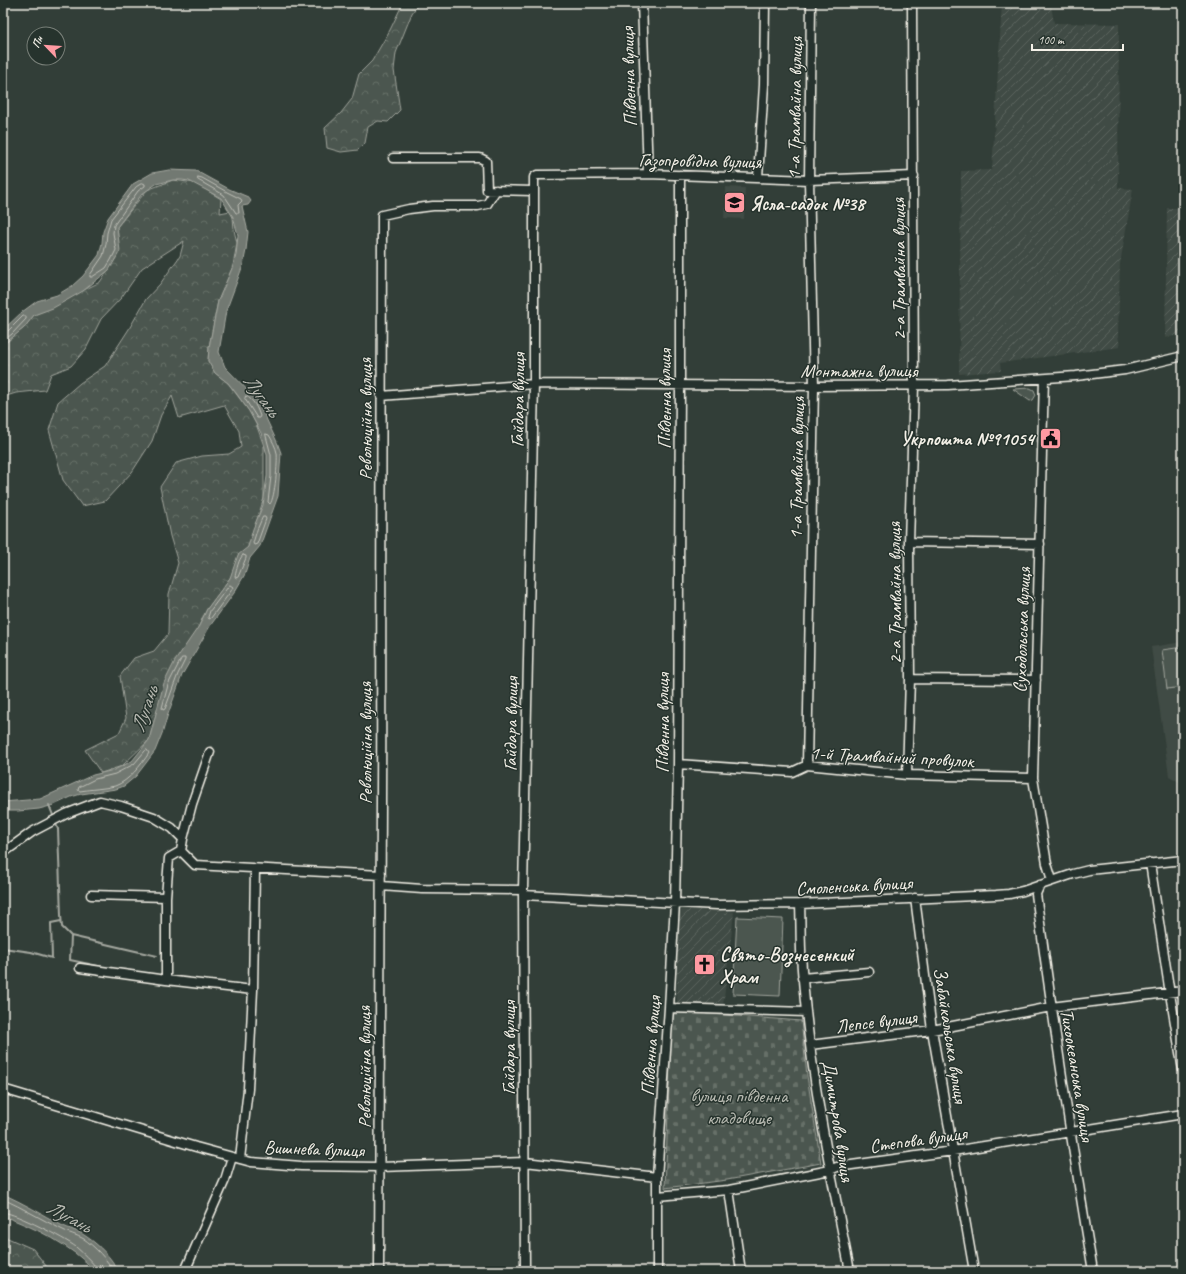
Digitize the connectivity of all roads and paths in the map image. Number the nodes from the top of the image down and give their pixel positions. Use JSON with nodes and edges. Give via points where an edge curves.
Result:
{"nodes":[{"id":1,"x":642,"y":3,"type":"edge"},
{"id":2,"x":765,"y":3,"type":"edge"},
{"id":3,"x":811,"y":3,"type":"edge"},
{"id":4,"x":912,"y":3,"type":"edge"},
{"id":5,"x":394,"y":158,"type":"dead end"},
{"id":6,"x":648,"y":174,"type":"junction"},
{"id":7,"x":680,"y":175,"type":"junction"},
{"id":8,"x":914,"y":176,"type":"junction"},
{"id":9,"x":534,"y":177,"type":"joint"},
{"id":10,"x":758,"y":177,"type":"junction"},
{"id":11,"x":808,"y":180,"type":"junction"},
{"id":12,"x":496,"y":190,"type":"junction"},
{"id":13,"x":533,"y":190,"type":"junction"},
{"id":14,"x":1183,"y":356,"type":"edge"},
{"id":15,"x":1044,"y":379,"type":"junction"},
{"id":16,"x":534,"y":384,"type":"junction"},
{"id":17,"x":680,"y":385,"type":"junction"},
{"id":18,"x":814,"y":386,"type":"junction"},
{"id":19,"x":914,"y":386,"type":"junction"},
{"id":20,"x":381,"y":396,"type":"junction"},
{"id":21,"x":909,"y":542,"type":"junction"},
{"id":22,"x":1040,"y":544,"type":"junction"},
{"id":23,"x":910,"y":678,"type":"junction"},
{"id":24,"x":1036,"y":680,"type":"junction"},
{"id":25,"x":210,"y":752,"type":"dead end"},
{"id":26,"x":678,"y":764,"type":"junction"},
{"id":27,"x":807,"y":765,"type":"junction"},
{"id":28,"x":906,"y":775,"type":"junction"},
{"id":29,"x":1033,"y":778,"type":"junction"},
{"id":30,"x":183,"y":839,"type":"junction"},
{"id":31,"x":181,"y":851,"type":"junction"},
{"id":32,"x":3,"y":853,"type":"edge"},
{"id":33,"x":1183,"y":860,"type":"edge"},
{"id":34,"x":1150,"y":863,"type":"junction"},
{"id":35,"x":255,"y":869,"type":"junction"},
{"id":36,"x":381,"y":876,"type":"junction"},
{"id":37,"x":1052,"y":880,"type":"junction"},
{"id":38,"x":1040,"y":885,"type":"junction"},
{"id":39,"x":381,"y":886,"type":"junction"},
{"id":40,"x":523,"y":892,"type":"junction"},
{"id":41,"x":91,"y":895,"type":"dead end"},
{"id":42,"x":166,"y":897,"type":"junction"},
{"id":43,"x":915,"y":898,"type":"junction"},
{"id":44,"x":675,"y":903,"type":"junction"},
{"id":45,"x":800,"y":904,"type":"junction"},
{"id":46,"x":80,"y":968,"type":"dead end"},
{"id":47,"x":869,"y":972,"type":"dead end"},
{"id":48,"x":802,"y":978,"type":"junction"},
{"id":49,"x":166,"y":980,"type":"junction"},
{"id":50,"x":253,"y":990,"type":"junction"},
{"id":51,"x":1183,"y":991,"type":"edge"},
{"id":52,"x":1170,"y":994,"type":"junction"},
{"id":53,"x":1052,"y":1007,"type":"junction"},
{"id":54,"x":669,"y":1008,"type":"junction"},
{"id":55,"x":806,"y":1012,"type":"junction"},
{"id":56,"x":932,"y":1030,"type":"junction"},
{"id":57,"x":810,"y":1045,"type":"junction"},
{"id":58,"x":1183,"y":1070,"type":"edge"},
{"id":59,"x":3,"y":1089,"type":"edge"},
{"id":60,"x":1183,"y":1114,"type":"edge"},
{"id":61,"x":1070,"y":1132,"type":"junction"},
{"id":62,"x":953,"y":1151,"type":"junction"},
{"id":63,"x":232,"y":1157,"type":"junction"},
{"id":64,"x":240,"y":1159,"type":"junction"},
{"id":65,"x":525,"y":1162,"type":"junction"},
{"id":66,"x":380,"y":1167,"type":"junction"},
{"id":67,"x":830,"y":1170,"type":"junction"},
{"id":68,"x":658,"y":1177,"type":"junction"},
{"id":69,"x":729,"y":1190,"type":"junction"},
{"id":70,"x":657,"y":1196,"type":"junction"},
{"id":71,"x":185,"y":1271,"type":"edge"},
{"id":72,"x":379,"y":1271,"type":"edge"},
{"id":73,"x":525,"y":1271,"type":"edge"},
{"id":74,"x":657,"y":1271,"type":"edge"},
{"id":75,"x":741,"y":1271,"type":"edge"},
{"id":76,"x":850,"y":1271,"type":"edge"},
{"id":77,"x":972,"y":1271,"type":"edge"},
{"id":78,"x":1093,"y":1271,"type":"edge"}],
"edges":[{"from":1,"to":6,"type":"street","name":"Південна вулиця"},
{"from":2,"to":10,"type":"street","via":[[764,85]]},
{"from":3,"to":11,"type":"street","name":"1-а Трамвайна вулиця"},
{"from":4,"to":8,"type":"street","name":"2-а Трамвайна вулиця"},
{"from":5,"to":12,"type":"street","via":[[480,158],[486,161],[487,190]]},
{"from":6,"to":7,"type":"street","name":"Газопровідна вулиця"},
{"from":6,"to":9,"type":"street","name":"Газопровідна вулиця"},
{"from":7,"to":10,"type":"street","name":"Газопровідна вулиця"},
{"from":7,"to":17,"type":"street","name":"Південна вулиця"},
{"from":8,"to":11,"type":"street","name":"Газопровідна вулиця"},
{"from":8,"to":19,"type":"street","name":"2-а Трамвайна вулиця"},
{"from":9,"to":13,"type":"street","name":"Гайдара вулиця"},
{"from":10,"to":11,"type":"street","name":"Газопровідна вулиця"},
{"from":11,"to":18,"type":"street","name":"1-а Трамвайна вулиця"},
{"from":12,"to":13,"type":"street"},
{"from":12,"to":20,"type":"street","name":"Революційна вулиця","via":[[487,204],[478,206],[409,208],[382,215]]},
{"from":13,"to":16,"type":"street","name":"Гайдара вулиця"},
{"from":14,"to":15,"type":"street","name":"Монтажна вулиця","via":[[1125,370]]},
{"from":15,"to":19,"type":"street","name":"Монтажна вулиця"},
{"from":15,"to":22,"type":"street","name":"Суходольська вулиця"},
{"from":16,"to":17,"type":"street","name":"Монтажна вулиця"},
{"from":16,"to":20,"type":"street","name":"Монтажна вулиця"},
{"from":16,"to":40,"type":"street","name":"Гайдара вулиця"},
{"from":17,"to":18,"type":"street","name":"Монтажна вулиця"},
{"from":17,"to":26,"type":"street","name":"Південна вулиця"},
{"from":18,"to":19,"type":"street","name":"Монтажна вулиця"},
{"from":18,"to":27,"type":"street","name":"1-а Трамвайна вулиця"},
{"from":19,"to":21,"type":"street","name":"2-а Трамвайна вулиця"},
{"from":20,"to":36,"type":"street","name":"Революційна вулиця"},
{"from":21,"to":22,"type":"street"},
{"from":21,"to":23,"type":"street","name":"2-а Трамвайна вулиця"},
{"from":22,"to":24,"type":"street","name":"Суходольська вулиця"},
{"from":23,"to":24,"type":"street"},
{"from":23,"to":28,"type":"street","name":"2-а Трамвайна вулиця"},
{"from":24,"to":29,"type":"street","name":"Суходольська вулиця"},
{"from":25,"to":30,"type":"street"},
{"from":26,"to":27,"type":"street","name":"1-й Трамвайний провулок","via":[[792,772]]},
{"from":26,"to":44,"type":"street","name":"Південна вулиця"},
{"from":27,"to":28,"type":"street","name":"1-й Трамвайний провулок"},
{"from":28,"to":29,"type":"street","name":"1-й Трамвайний провулок"},
{"from":29,"to":37,"type":"street","name":"Суходольська вулиця"},
{"from":30,"to":31,"type":"street"},
{"from":30,"to":32,"type":"street","via":[[172,828],[154,817],[100,801],[66,814],[32,832]]},
{"from":31,"to":35,"type":"street","via":[[195,866]]},
{"from":31,"to":42,"type":"street","via":[[170,858]]},
{"from":33,"to":34,"type":"street","name":"Смоленська вулиця"},
{"from":34,"to":37,"type":"street","name":"Смоленська вулиця","via":[[1089,870]]},
{"from":34,"to":52,"type":"street"},
{"from":35,"to":36,"type":"street"},
{"from":35,"to":50,"type":"street"},
{"from":36,"to":39,"type":"street","name":"Революційна вулиця"},
{"from":37,"to":38,"type":"street","name":"Смоленська вулиця"},
{"from":38,"to":43,"type":"street","name":"Смоленська вулиця","via":[[1010,894]]},
{"from":38,"to":53,"type":"street","name":"Тихоокеанська вулиця","via":[[1036,894]]},
{"from":39,"to":40,"type":"street","name":"Смоленська вулиця"},
{"from":39,"to":66,"type":"street","name":"Революційна вулиця"},
{"from":40,"to":44,"type":"street","name":"Смоленська вулиця"},
{"from":40,"to":65,"type":"street","name":"Гайдара вулиця"},
{"from":41,"to":42,"type":"street"},
{"from":42,"to":49,"type":"street"},
{"from":43,"to":45,"type":"street","name":"Смоленська вулиця"},
{"from":43,"to":56,"type":"street","name":"Забайкальська вулиця"},
{"from":44,"to":45,"type":"street","name":"Смоленська вулиця"},
{"from":44,"to":54,"type":"street","name":"Південна вулиця"},
{"from":45,"to":48,"type":"street","name":"Димитрова вулиця"},
{"from":46,"to":49,"type":"street"},
{"from":47,"to":48,"type":"street"},
{"from":48,"to":55,"type":"street","name":"Димитрова вулиця"},
{"from":49,"to":50,"type":"street"},
{"from":50,"to":64,"type":"street","via":[[248,1089]]},
{"from":51,"to":52,"type":"street","name":"Лепсе вулиця"},
{"from":52,"to":53,"type":"street","name":"Лепсе вулиця"},
{"from":52,"to":58,"type":"street"},
{"from":53,"to":56,"type":"street","name":"Лепсе вулиця"},
{"from":53,"to":61,"type":"street","name":"Тихоокеанська вулиця"},
{"from":54,"to":55,"type":"street"},
{"from":54,"to":68,"type":"street","name":"Південна вулиця"},
{"from":55,"to":57,"type":"street","name":"Димитрова вулиця"},
{"from":56,"to":57,"type":"street","name":"Лепсе вулиця"},
{"from":56,"to":62,"type":"street","name":"Забайкальська вулиця"},
{"from":57,"to":67,"type":"street","name":"Димитрова вулиця"},
{"from":59,"to":63,"type":"street","name":"Вишнева вулиця"},
{"from":60,"to":61,"type":"street","name":"Степова вулиця"},
{"from":61,"to":62,"type":"street","name":"Степова вулиця"},
{"from":61,"to":78,"type":"street","name":"Тихоокеанська вулиця"},
{"from":62,"to":67,"type":"street","name":"Степова вулиця","via":[[837,1166]]},
{"from":62,"to":77,"type":"street","name":"Забайкальська вулиця"},
{"from":63,"to":64,"type":"street","name":"Вишнева вулиця"},
{"from":63,"to":71,"type":"street"},
{"from":64,"to":66,"type":"street","name":"Вишнева вулиця","via":[[301,1166]]},
{"from":65,"to":66,"type":"street","name":"Вишнева вулиця"},
{"from":65,"to":68,"type":"street","name":"Вишнева вулиця"},
{"from":65,"to":73,"type":"street","name":"Гайдара вулиця"},
{"from":66,"to":72,"type":"street","name":"Революційна вулиця"},
{"from":67,"to":69,"type":"street","name":"Степова вулиця"},
{"from":67,"to":76,"type":"street","name":"Димитрова вулиця"},
{"from":68,"to":70,"type":"street","name":"Південна вулиця"},
{"from":69,"to":70,"type":"street","name":"Степова вулиця"},
{"from":69,"to":75,"type":"street"},
{"from":70,"to":74,"type":"street","name":"Південна вулиця"}]}
